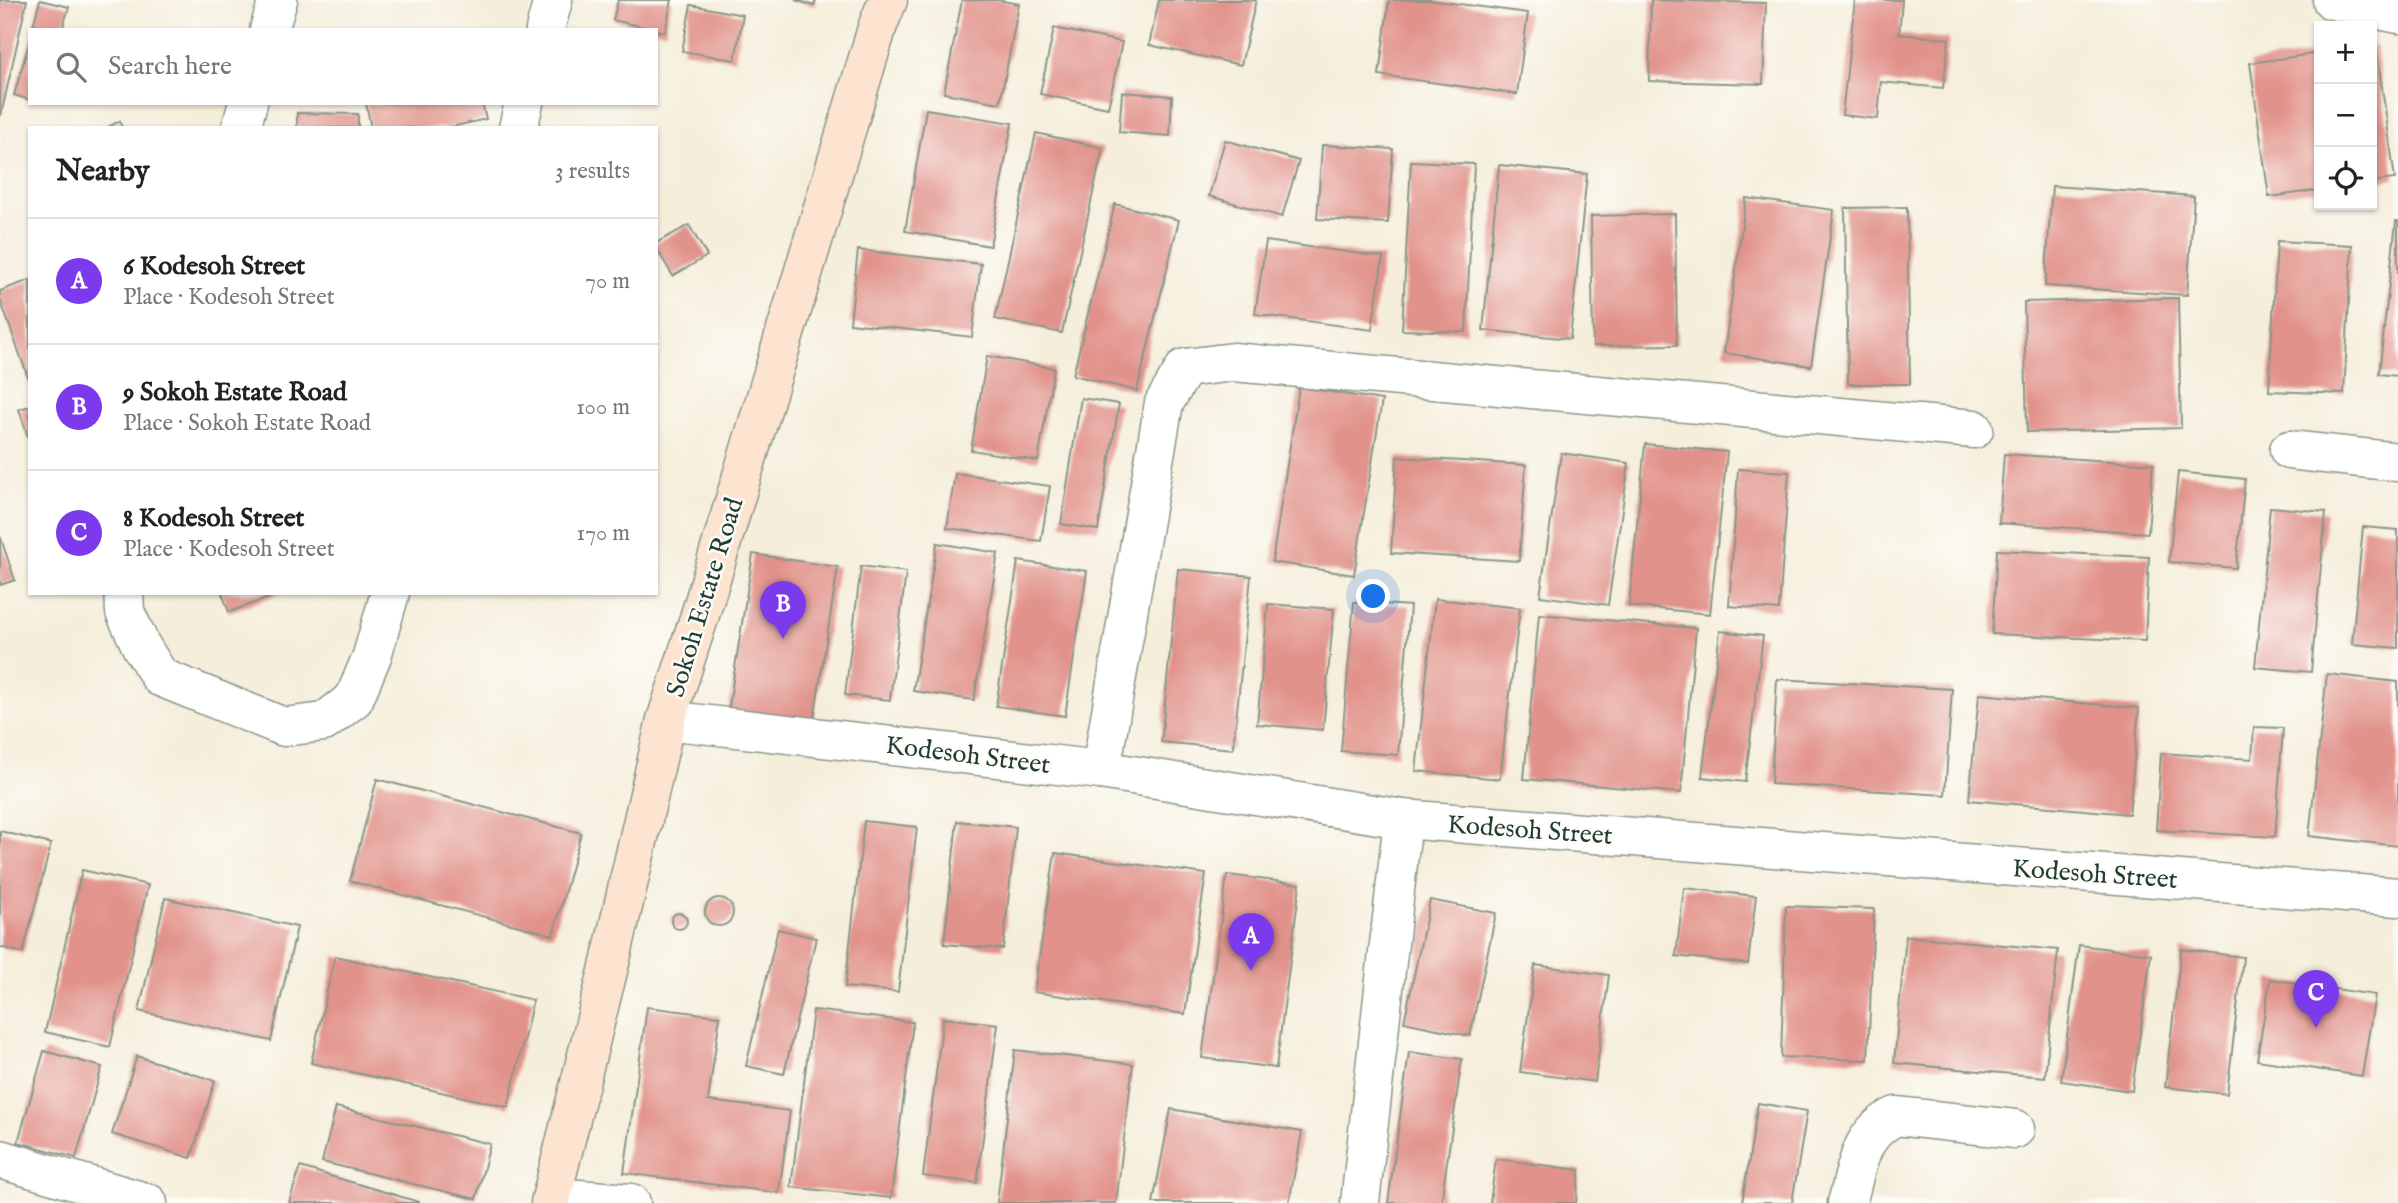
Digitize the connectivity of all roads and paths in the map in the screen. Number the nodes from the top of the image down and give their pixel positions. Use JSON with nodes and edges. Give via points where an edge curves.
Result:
{"nodes":[{"id":1,"x":278,"y":0,"type":"edge"},
{"id":2,"x":553,"y":0,"type":"edge"},
{"id":3,"x":888,"y":0,"type":"edge"},
{"id":4,"x":2332,"y":0,"type":"edge"},
{"id":5,"x":2398,"y":14,"type":"edge"},
{"id":6,"x":270,"y":28,"type":"edge"},
{"id":7,"x":546,"y":28,"type":"edge"},
{"id":8,"x":247,"y":105,"type":"edge"},
{"id":9,"x":524,"y":105,"type":"edge"},
{"id":10,"x":242,"y":126,"type":"edge"},
{"id":11,"x":518,"y":126,"type":"edge"},
{"id":12,"x":1974,"y":429,"type":"dead end"},
{"id":13,"x":2289,"y":450,"type":"dead end"},
{"id":14,"x":2398,"y":462,"type":"edge"},
{"id":15,"x":124,"y":595,"type":"edge"},
{"id":16,"x":389,"y":595,"type":"edge"},
{"id":17,"x":666,"y":720,"type":"junction"},
{"id":18,"x":1101,"y":769,"type":"junction"},
{"id":19,"x":1403,"y":819,"type":"junction"},
{"id":20,"x":2398,"y":897,"type":"edge"},
{"id":21,"x":2015,"y":1129,"type":"dead end"},
{"id":22,"x":0,"y":1159,"type":"edge"},
{"id":23,"x":551,"y":1200,"type":"edge"},
{"id":24,"x":148,"y":1203,"type":"edge"},
{"id":25,"x":631,"y":1203,"type":"edge"},
{"id":26,"x":1360,"y":1203,"type":"edge"},
{"id":27,"x":1847,"y":1203,"type":"edge"}],
"edges":[{"from":1,"to":6,"type":"street"},
{"from":2,"to":7,"type":"street"},
{"from":3,"to":17,"type":"street","name":"Sokoh Estate Road"},
{"from":4,"to":5,"type":"street"},
{"from":8,"to":10,"type":"street"},
{"from":9,"to":11,"type":"street"},
{"from":12,"to":18,"type":"street","via":[[1233,362],[1185,368],[1164,403]]},
{"from":13,"to":14,"type":"street"},
{"from":15,"to":16,"type":"street","via":[[125,612],[160,677],[284,727],[324,722],[354,699]]},
{"from":17,"to":18,"type":"street","name":"Kodesoh Street"},
{"from":17,"to":23,"type":"street","name":"Sokoh Estate Road"},
{"from":18,"to":19,"type":"street","name":"Kodesoh Street"},
{"from":19,"to":20,"type":"street","name":"Kodesoh Street"},
{"from":19,"to":26,"type":"street"},
{"from":21,"to":27,"type":"street","via":[[1896,1116],[1881,1123],[1866,1140]]},
{"from":22,"to":24,"type":"street"},
{"from":23,"to":25,"type":"street"}]}
